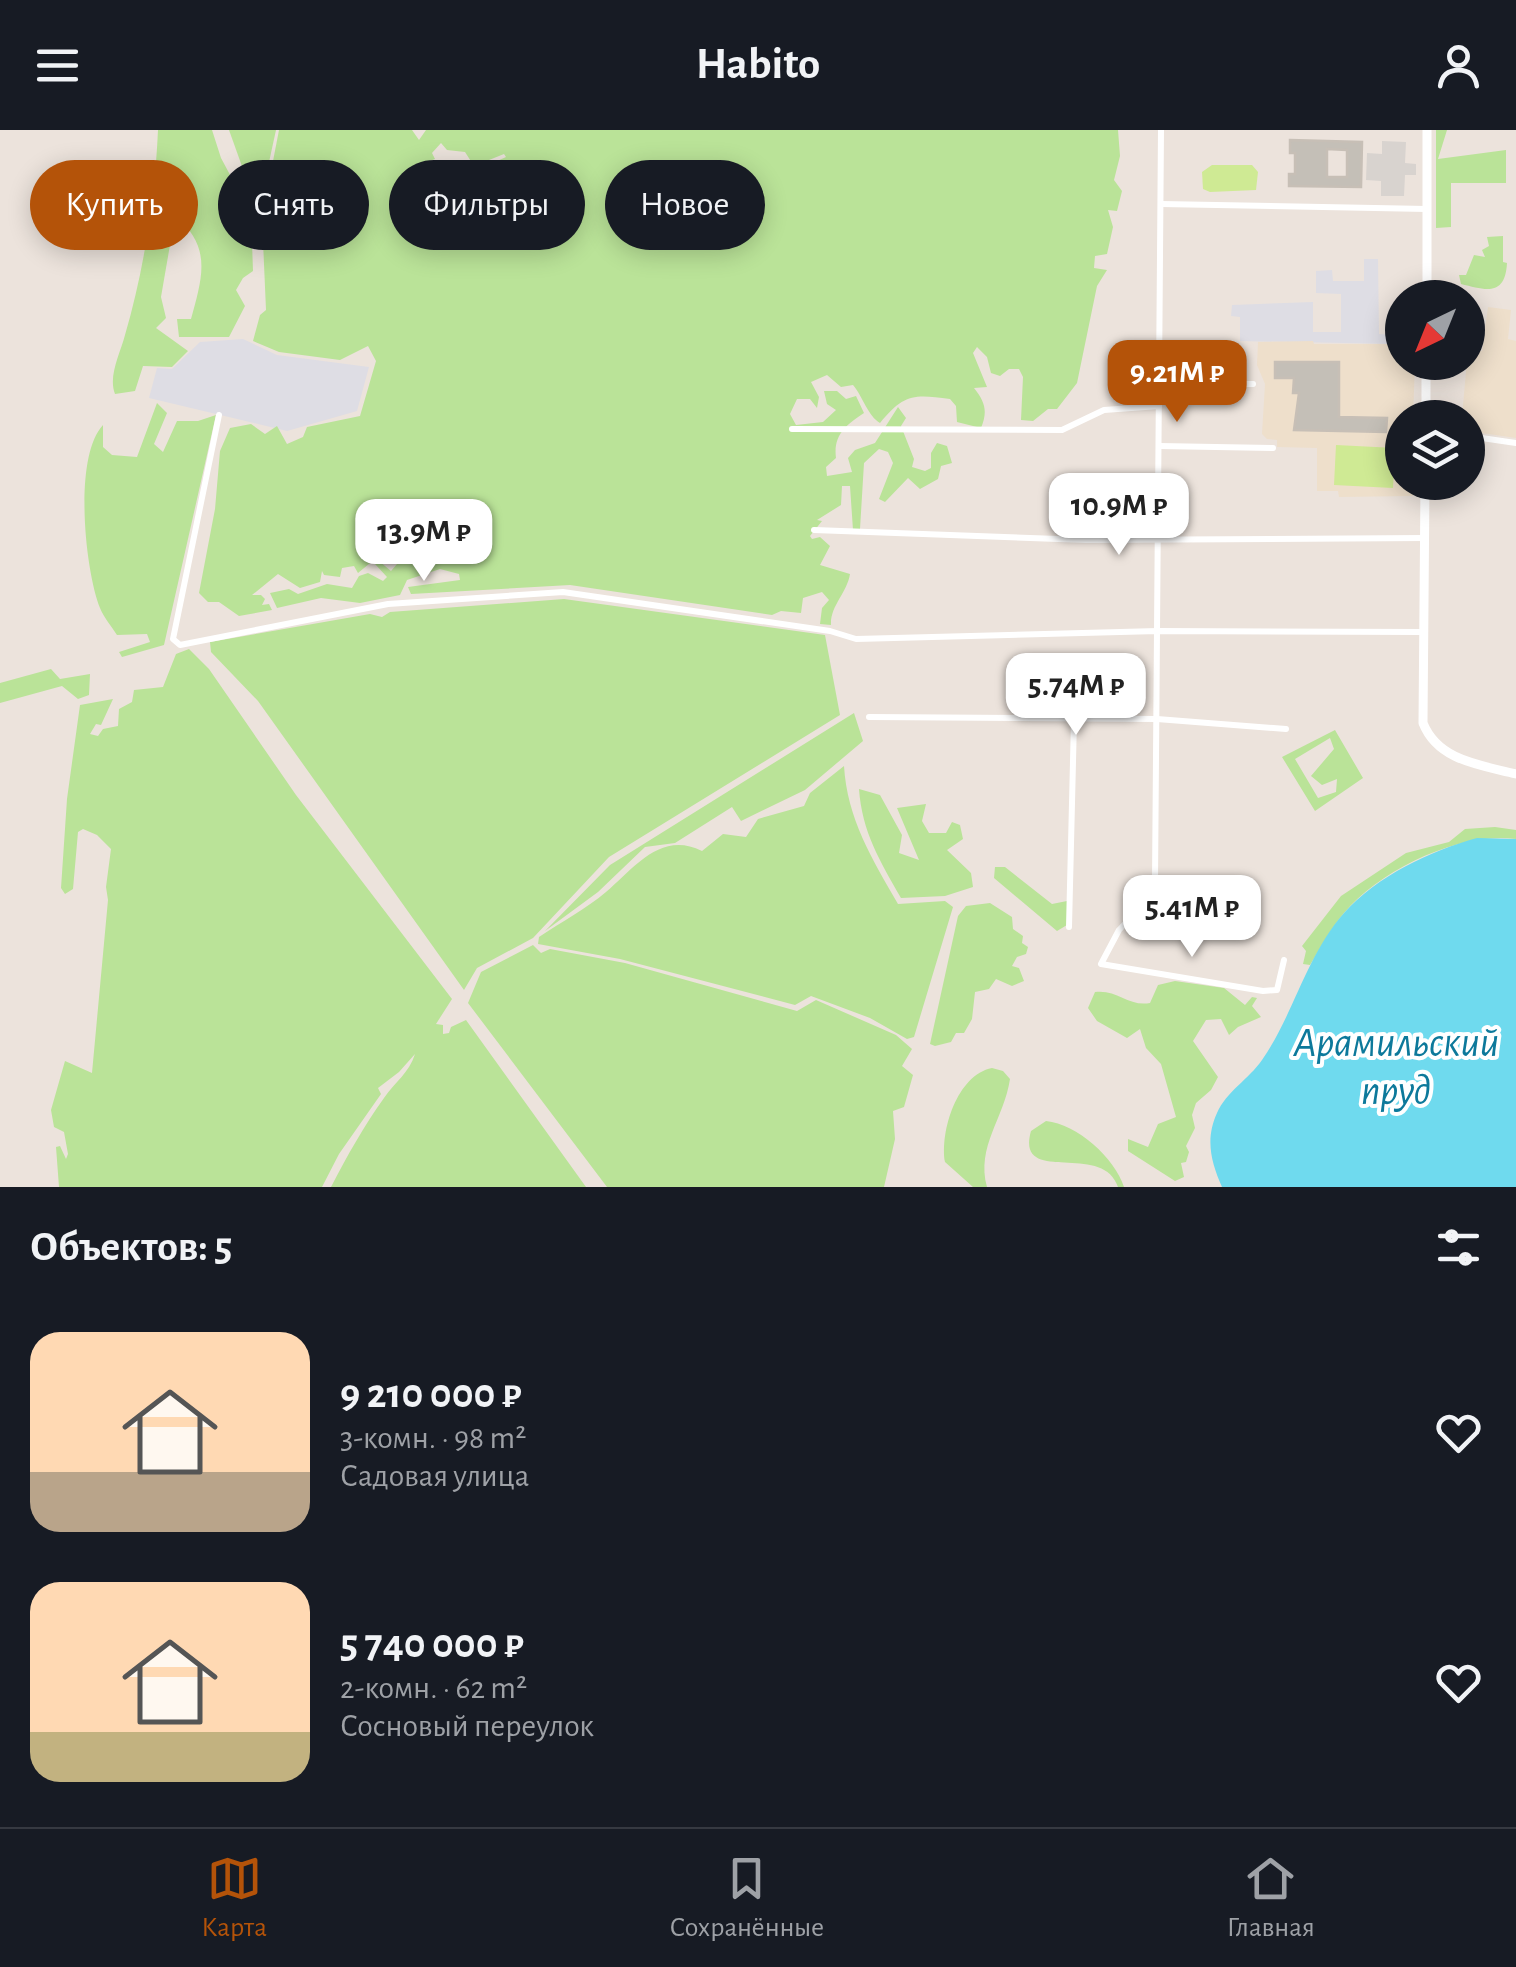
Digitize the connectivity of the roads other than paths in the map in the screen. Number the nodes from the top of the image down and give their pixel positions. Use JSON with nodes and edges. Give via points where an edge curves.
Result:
{"nodes":[{"id":1,"x":1161,"y":130,"type":"edge"},
{"id":2,"x":1427,"y":130,"type":"edge"},
{"id":3,"x":1161,"y":204,"type":"junction"},
{"id":4,"x":1427,"y":209,"type":"junction"},
{"id":5,"x":1427,"y":280,"type":"edge"},
{"id":6,"x":1160,"y":384,"type":"junction"},
{"id":7,"x":1253,"y":384,"type":"dead end"},
{"id":8,"x":1159,"y":406,"type":"junction"},
{"id":9,"x":219,"y":415,"type":"dead end"},
{"id":10,"x":792,"y":429,"type":"dead end"},
{"id":11,"x":1485,"y":438,"type":"edge"},
{"id":12,"x":1516,"y":443,"type":"edge"},
{"id":13,"x":1159,"y":446,"type":"junction"},
{"id":14,"x":1273,"y":448,"type":"dead end"},
{"id":15,"x":1425,"y":500,"type":"edge"},
{"id":16,"x":814,"y":530,"type":"dead end"},
{"id":17,"x":1425,"y":538,"type":"junction"},
{"id":18,"x":1158,"y":540,"type":"junction"},
{"id":19,"x":1158,"y":631,"type":"junction"},
{"id":20,"x":1423,"y":632,"type":"junction"},
{"id":21,"x":869,"y":717,"type":"dead end"},
{"id":22,"x":1157,"y":719,"type":"junction"},
{"id":23,"x":1074,"y":720,"type":"junction"},
{"id":24,"x":1286,"y":729,"type":"dead end"},
{"id":25,"x":1516,"y":774,"type":"edge"},
{"id":26,"x":1068,"y":927,"type":"dead end"},
{"id":27,"x":1284,"y":960,"type":"dead end"}],
"edges":[{"from":1,"to":3,"type":"street"},
{"from":2,"to":4,"type":"main road"},
{"from":3,"to":4,"type":"street"},
{"from":3,"to":6,"type":"street"},
{"from":4,"to":5,"type":"main road"},
{"from":6,"to":7,"type":"street"},
{"from":6,"to":8,"type":"street"},
{"from":8,"to":10,"type":"street","via":[[1104,410],[1062,430]]},
{"from":8,"to":13,"type":"street"},
{"from":9,"to":19,"type":"street","via":[[173,639],[180,645],[388,604],[563,592],[856,639]]},
{"from":11,"to":12,"type":"street"},
{"from":13,"to":14,"type":"street"},
{"from":13,"to":18,"type":"street"},
{"from":15,"to":17,"type":"main road"},
{"from":16,"to":18,"type":"street"},
{"from":17,"to":18,"type":"street"},
{"from":17,"to":20,"type":"main road"},
{"from":18,"to":19,"type":"street"},
{"from":19,"to":20,"type":"street"},
{"from":19,"to":22,"type":"street"},
{"from":20,"to":25,"type":"main road","via":[[1420,694],[1427,733],[1467,762]]},
{"from":21,"to":23,"type":"street"},
{"from":22,"to":23,"type":"street"},
{"from":22,"to":24,"type":"street"},
{"from":22,"to":27,"type":"street","via":[[1152,897],[1120,930],[1101,964],[1263,991],[1276,990]]},
{"from":23,"to":26,"type":"street"}]}
